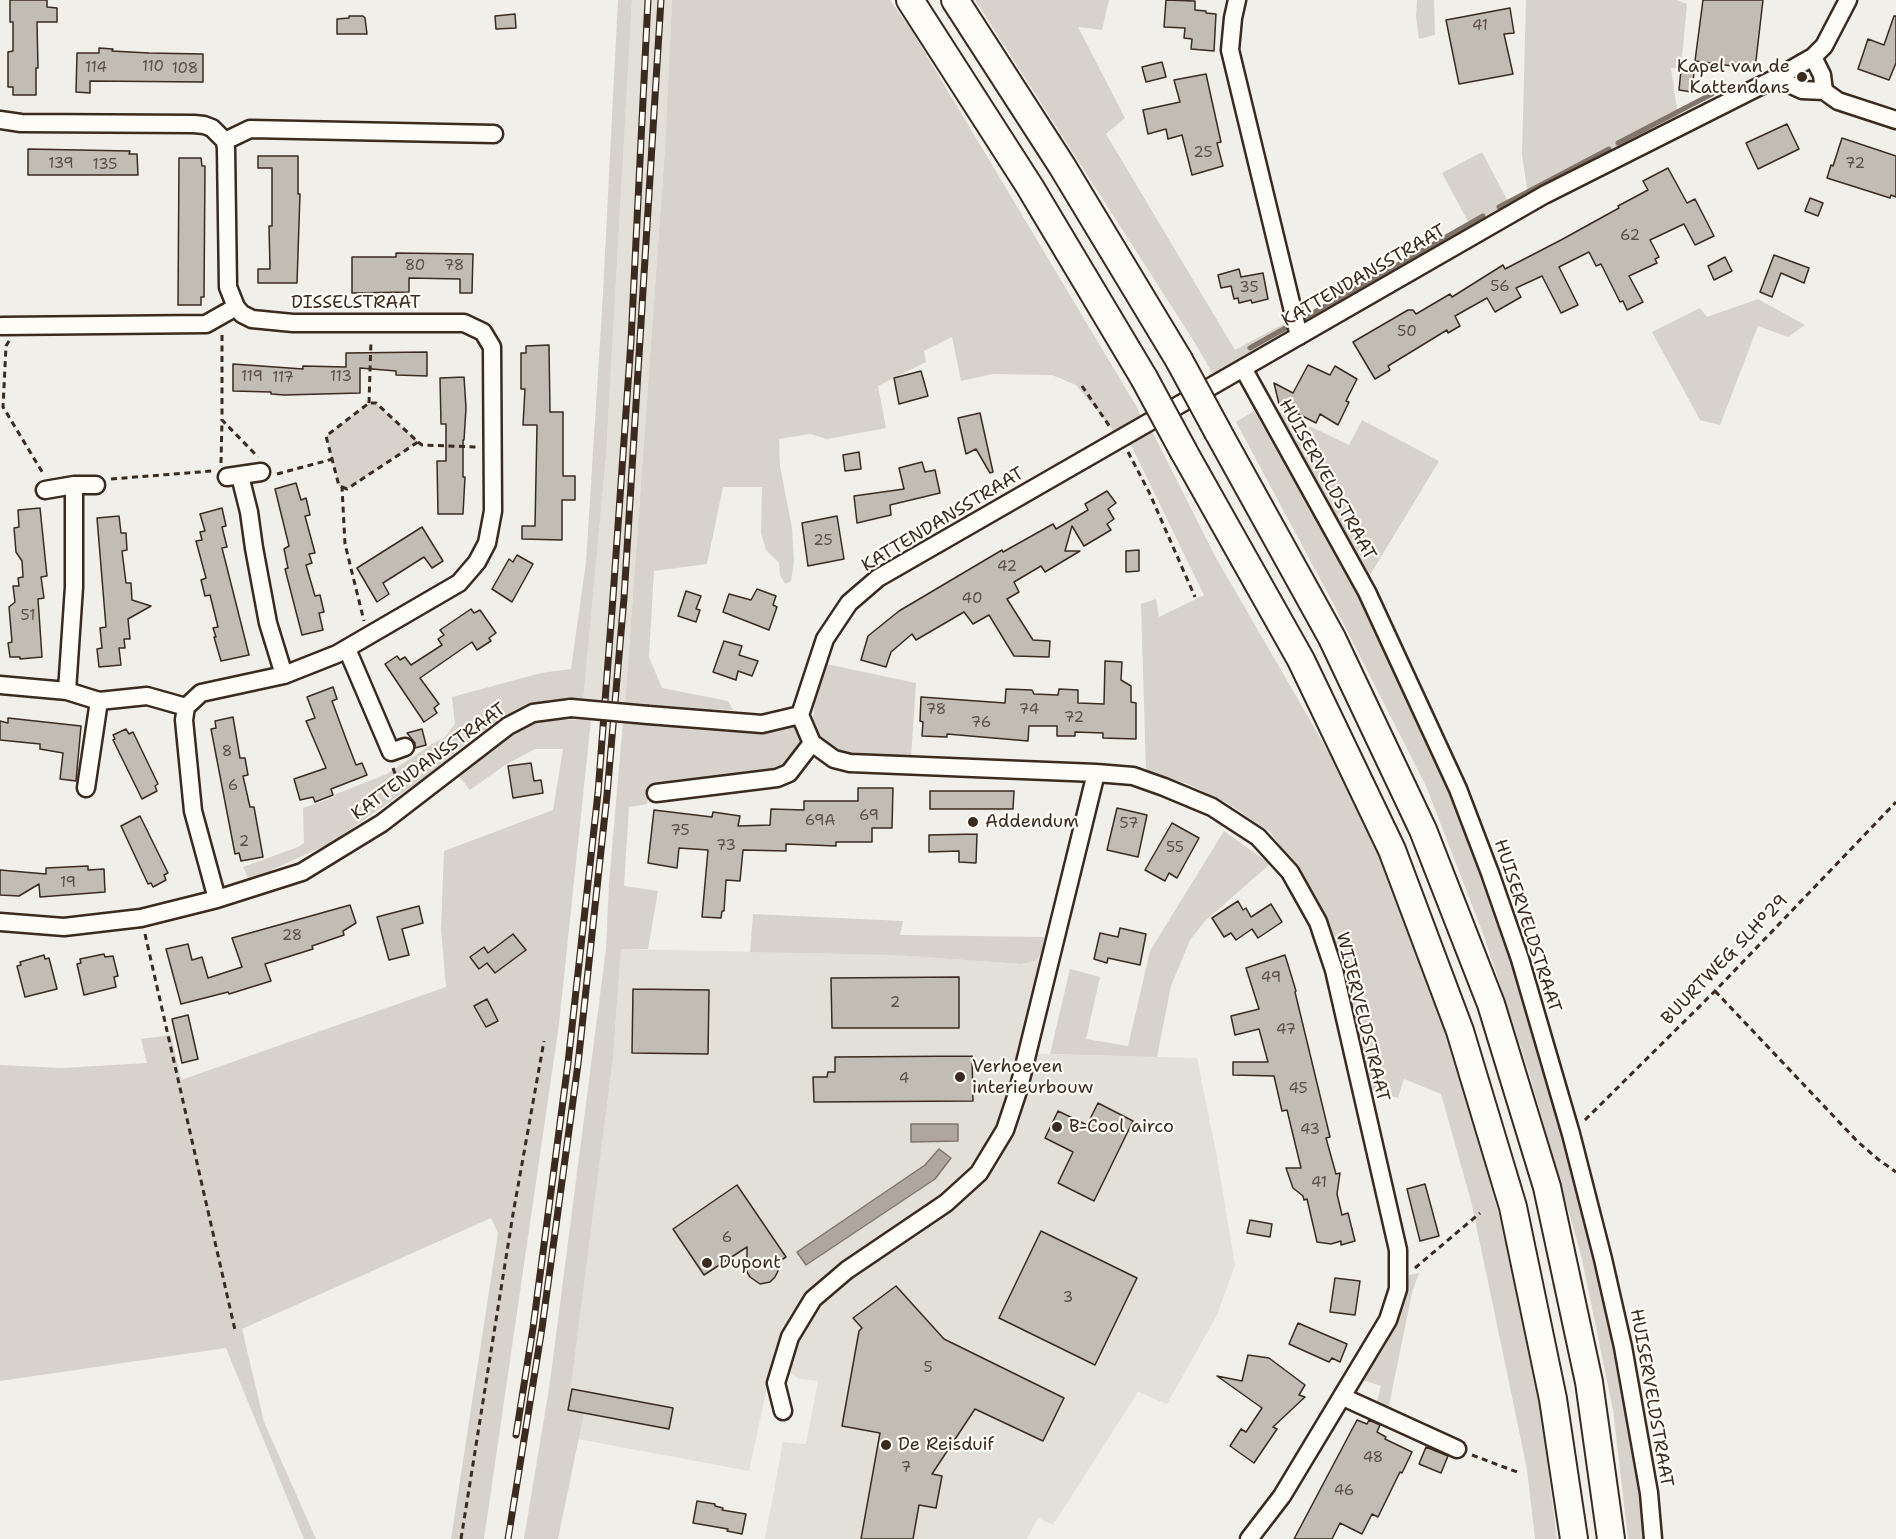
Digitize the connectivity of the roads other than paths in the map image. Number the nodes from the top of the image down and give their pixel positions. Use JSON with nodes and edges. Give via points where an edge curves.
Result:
{"nodes":[{"id":1,"x":910,"y":0,"type":"edge"},
{"id":2,"x":956,"y":0,"type":"edge"},
{"id":3,"x":1237,"y":0,"type":"edge"},
{"id":4,"x":1848,"y":0,"type":"edge"},
{"id":5,"x":1813,"y":57,"type":"junction"},
{"id":6,"x":1776,"y":78,"type":"junction"},
{"id":7,"x":1824,"y":92,"type":"junction"},
{"id":8,"x":0,"y":120,"type":"edge"},
{"id":9,"x":1896,"y":120,"type":"edge"},
{"id":10,"x":494,"y":134,"type":"dead end"},
{"id":11,"x":225,"y":141,"type":"junction"},
{"id":12,"x":229,"y":311,"type":"junction"},
{"id":13,"x":9,"y":326,"type":"road end"},
{"id":14,"x":1299,"y":336,"type":"junction"},
{"id":15,"x":1243,"y":368,"type":"junction"},
{"id":16,"x":261,"y":472,"type":"road end"},
{"id":17,"x":74,"y":485,"type":"junction"},
{"id":18,"x":96,"y":485,"type":"road end"},
{"id":19,"x":49,"y":490,"type":"road end"},
{"id":20,"x":347,"y":649,"type":"junction"},
{"id":21,"x":284,"y":675,"type":"junction"},
{"id":22,"x":0,"y":685,"type":"edge"},
{"id":23,"x":67,"y":691,"type":"junction"},
{"id":24,"x":99,"y":701,"type":"junction"},
{"id":25,"x":186,"y":707,"type":"junction"},
{"id":26,"x":801,"y":715,"type":"junction"},
{"id":27,"x":812,"y":742,"type":"junction"},
{"id":28,"x":398,"y":750,"type":"road end"},
{"id":29,"x":1096,"y":773,"type":"junction"},
{"id":30,"x":86,"y":788,"type":"dead end"},
{"id":31,"x":656,"y":793,"type":"dead end"},
{"id":32,"x":217,"y":899,"type":"junction"},
{"id":33,"x":0,"y":922,"type":"edge"},
{"id":34,"x":1343,"y":1396,"type":"junction"},
{"id":35,"x":783,"y":1411,"type":"dead end"},
{"id":36,"x":1457,"y":1449,"type":"road end"},
{"id":37,"x":1249,"y":1539,"type":"edge"},
{"id":38,"x":1574,"y":1539,"type":"edge"},
{"id":39,"x":1611,"y":1539,"type":"edge"},
{"id":40,"x":1653,"y":1539,"type":"edge"}],
"edges":[{"from":1,"to":38,"type":"highway","bridge":true,"via":[[1030,187],[1144,378],[1301,660],[1387,839],[1460,1031],[1513,1207],[1553,1399]]},
{"from":2,"to":39,"type":"highway","bridge":true,"via":[[1179,360],[1332,638],[1423,830],[1491,1004],[1547,1187],[1589,1382]]},
{"from":3,"to":14,"type":"street","via":[[1230,50]]},
{"from":4,"to":5,"type":"street","via":[[1824,46]]},
{"from":5,"to":6,"type":"street","name":"KATTENDANSSTRAAT"},
{"from":5,"to":7,"type":"street","via":[[1822,75]]},
{"from":6,"to":7,"type":"street","via":[[1802,90]]},
{"from":6,"to":14,"type":"street","name":"KATTENDANSSTRAAT","via":[[1544,195]]},
{"from":7,"to":9,"type":"street","via":[[1838,101]]},
{"from":8,"to":11,"type":"street","via":[[204,125]]},
{"from":10,"to":11,"type":"street","via":[[250,129]]},
{"from":11,"to":12,"type":"street"},
{"from":12,"to":13,"type":"street","via":[[206,324]]},
{"from":12,"to":20,"type":"street","name":"DISSELSTRAAT","via":[[252,319],[293,323],[464,323],[483,332],[492,347],[493,511],[487,543],[459,583]]},
{"from":14,"to":15,"type":"street","name":"KATTENDANSSTRAAT"},
{"from":15,"to":26,"type":"street","name":"KATTENDANSSTRAAT","via":[[878,578],[849,603],[825,639]]},
{"from":15,"to":40,"type":"street","name":"HUISERVELDSTRAAT","via":[[1367,592],[1458,789],[1490,873],[1520,959],[1603,1259],[1623,1347],[1649,1493]]},
{"from":16,"to":21,"type":"street","via":[[233,477],[249,512],[268,622]]},
{"from":17,"to":18,"type":"street"},
{"from":17,"to":19,"type":"street"},
{"from":17,"to":23,"type":"street","via":[[74,587]]},
{"from":20,"to":21,"type":"street","name":"DISSELSTRAAT"},
{"from":20,"to":28,"type":"street"},
{"from":21,"to":25,"type":"street","name":"DISSELSTRAAT","via":[[201,693]]},
{"from":22,"to":23,"type":"street"},
{"from":23,"to":24,"type":"street"},
{"from":24,"to":25,"type":"street","via":[[147,696]]},
{"from":24,"to":30,"type":"street"},
{"from":25,"to":32,"type":"street","via":[[193,810]]},
{"from":26,"to":27,"type":"street"},
{"from":26,"to":32,"type":"street","name":"KATTENDANSSTRAAT","bridge":true,"via":[[762,724],[571,708],[533,713],[508,726],[382,823],[302,872]]},
{"from":27,"to":29,"type":"street","name":"WIJERVELDSTRAAT","via":[[834,759],[850,763]]},
{"from":27,"to":31,"type":"street","via":[[789,773],[777,778]]},
{"from":29,"to":34,"type":"street","name":"WIJERVELDSTRAAT","via":[[1133,776],[1212,807],[1258,837],[1290,872],[1318,922],[1334,970],[1398,1250],[1398,1289],[1388,1320]]},
{"from":29,"to":35,"type":"street","via":[[1005,1130],[979,1173],[946,1203],[847,1270],[813,1299],[790,1337],[776,1383]]},
{"from":32,"to":33,"type":"street","name":"KATTENDANSSTRAAT","via":[[141,918],[64,927]]},
{"from":34,"to":36,"type":"street"},
{"from":34,"to":37,"type":"street","name":"WIJERVELDSTRAAT","via":[[1282,1497]]}]}
